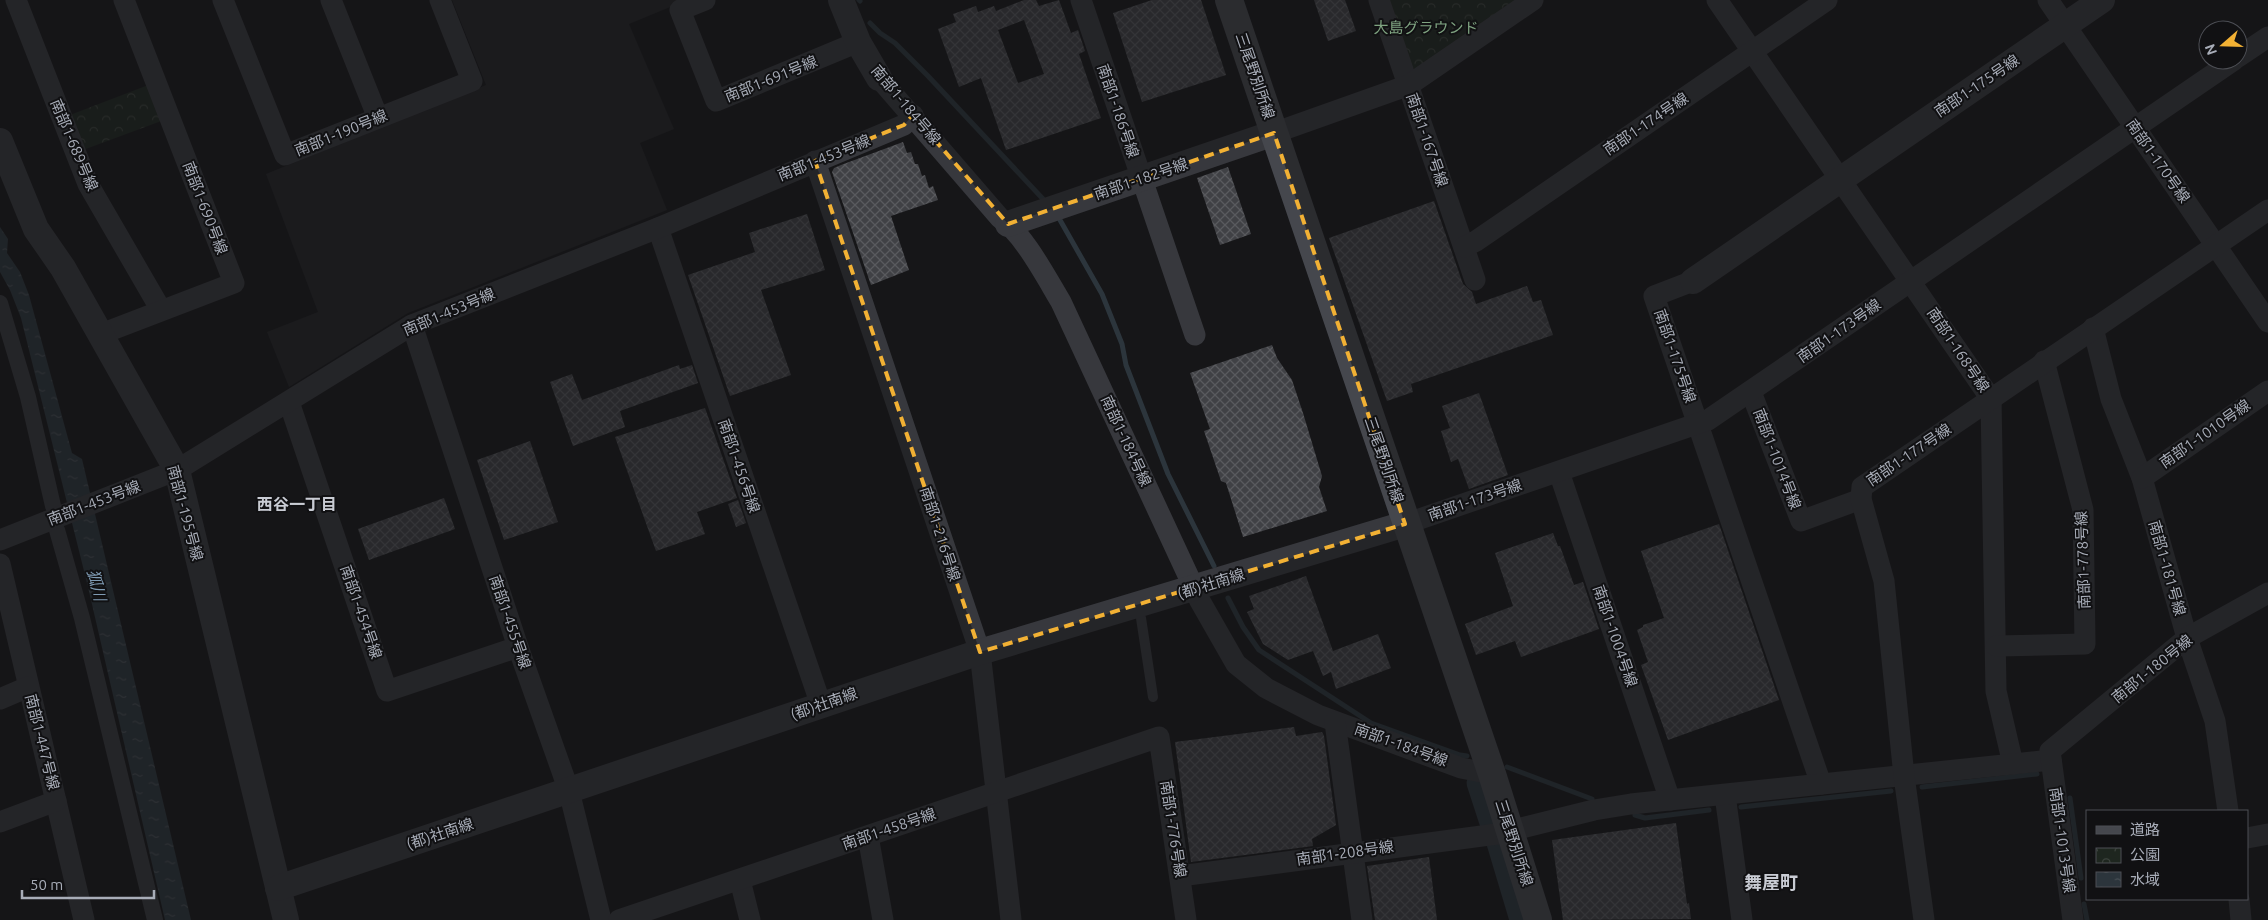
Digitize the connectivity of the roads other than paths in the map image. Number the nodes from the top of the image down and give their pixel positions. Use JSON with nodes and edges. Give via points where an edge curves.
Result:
{"nodes":[{"id":1,"x":16,"y":0,"type":"edge"},
{"id":2,"x":124,"y":0,"type":"edge"},
{"id":3,"x":223,"y":0,"type":"edge"},
{"id":4,"x":331,"y":0,"type":"edge"},
{"id":5,"x":440,"y":0,"type":"edge"},
{"id":6,"x":705,"y":0,"type":"edge"},
{"id":7,"x":841,"y":0,"type":"edge"},
{"id":8,"x":1081,"y":0,"type":"edge"},
{"id":9,"x":1229,"y":0,"type":"edge"},
{"id":10,"x":1379,"y":0,"type":"edge"},
{"id":11,"x":1533,"y":0,"type":"edge"},
{"id":12,"x":1717,"y":0,"type":"edge"},
{"id":13,"x":1827,"y":0,"type":"edge"},
{"id":14,"x":2048,"y":0,"type":"edge"},
{"id":15,"x":2102,"y":0,"type":"edge"},
{"id":16,"x":2066,"y":26,"type":"junction"},
{"id":17,"x":2268,"y":37,"type":"edge"},
{"id":18,"x":858,"y":42,"type":"junction"},
{"id":19,"x":2248,"y":50,"type":"edge"},
{"id":20,"x":1753,"y":51,"type":"junction"},
{"id":21,"x":2219,"y":70,"type":"edge"},
{"id":22,"x":879,"y":78,"type":"joint"},
{"id":23,"x":1409,"y":85,"type":"junction"},
{"id":24,"x":913,"y":115,"type":"junction"},
{"id":25,"x":378,"y":118,"type":"junction"},
{"id":26,"x":2134,"y":127,"type":"junction"},
{"id":27,"x":1274,"y":132,"type":"junction"},
{"id":28,"x":0,"y":141,"type":"edge"},
{"id":29,"x":815,"y":161,"type":"junction"},
{"id":30,"x":1142,"y":179,"type":"junction"},
{"id":31,"x":1840,"y":180,"type":"junction"},
{"id":32,"x":2268,"y":210,"type":"edge"},
{"id":33,"x":1008,"y":224,"type":"junction"},
{"id":34,"x":658,"y":228,"type":"junction"},
{"id":35,"x":2217,"y":246,"type":"junction"},
{"id":36,"x":1464,"y":247,"type":"junction"},
{"id":37,"x":1475,"y":280,"type":"dead end"},
{"id":38,"x":1693,"y":281,"type":"joint"},
{"id":39,"x":1911,"y":281,"type":"junction"},
{"id":40,"x":0,"y":303,"type":"edge"},
{"id":41,"x":161,"y":310,"type":"junction"},
{"id":42,"x":2268,"y":322,"type":"edge"},
{"id":43,"x":412,"y":325,"type":"junction"},
{"id":44,"x":2093,"y":328,"type":"junction"},
{"id":45,"x":101,"y":334,"type":"junction"},
{"id":46,"x":1195,"y":335,"type":"dead end"},
{"id":47,"x":2044,"y":361,"type":"junction"},
{"id":48,"x":2268,"y":391,"type":"edge"},
{"id":49,"x":1751,"y":392,"type":"junction"},
{"id":50,"x":1991,"y":399,"type":"junction"},
{"id":51,"x":289,"y":402,"type":"junction"},
{"id":52,"x":1697,"y":424,"type":"junction"},
{"id":53,"x":177,"y":470,"type":"junction"},
{"id":54,"x":1559,"y":472,"type":"junction"},
{"id":55,"x":2142,"y":478,"type":"junction"},
{"id":56,"x":1861,"y":499,"type":"junction"},
{"id":57,"x":57,"y":517,"type":"junction"},
{"id":58,"x":1406,"y":524,"type":"junction"},
{"id":59,"x":0,"y":540,"type":"edge"},
{"id":60,"x":0,"y":564,"type":"edge"},
{"id":61,"x":1194,"y":589,"type":"junction"},
{"id":62,"x":2268,"y":593,"type":"edge"},
{"id":63,"x":1141,"y":618,"type":"dead end"},
{"id":64,"x":2187,"y":638,"type":"junction"},
{"id":65,"x":1996,"y":646,"type":"junction"},
{"id":66,"x":518,"y":647,"type":"junction"},
{"id":67,"x":980,"y":652,"type":"junction"},
{"id":68,"x":28,"y":687,"type":"junction"},
{"id":69,"x":1153,"y":697,"type":"dead end"},
{"id":70,"x":0,"y":699,"type":"edge"},
{"id":71,"x":821,"y":705,"type":"junction"},
{"id":72,"x":1335,"y":722,"type":"junction"},
{"id":73,"x":1159,"y":738,"type":"joint"},
{"id":74,"x":2051,"y":760,"type":"junction"},
{"id":75,"x":2013,"y":764,"type":"junction"},
{"id":76,"x":1492,"y":774,"type":"junction"},
{"id":77,"x":1904,"y":776,"type":"junction"},
{"id":78,"x":1821,"y":784,"type":"junction"},
{"id":79,"x":569,"y":791,"type":"junction"},
{"id":80,"x":996,"y":793,"type":"junction"},
{"id":81,"x":1725,"y":795,"type":"junction"},
{"id":82,"x":1670,"y":800,"type":"junction"},
{"id":83,"x":56,"y":801,"type":"junction"},
{"id":84,"x":2228,"y":810,"type":"edge"},
{"id":85,"x":0,"y":822,"type":"edge"},
{"id":86,"x":1510,"y":831,"type":"junction"},
{"id":87,"x":2268,"y":834,"type":"edge"},
{"id":88,"x":868,"y":836,"type":"junction"},
{"id":89,"x":2248,"y":838,"type":"edge"},
{"id":90,"x":1352,"y":852,"type":"junction"},
{"id":91,"x":1180,"y":876,"type":"junction"},
{"id":92,"x":740,"y":880,"type":"junction"},
{"id":93,"x":278,"y":888,"type":"junction"},
{"id":94,"x":2079,"y":894,"type":"edge"},
{"id":95,"x":2239,"y":900,"type":"edge"},
{"id":96,"x":84,"y":920,"type":"edge"},
{"id":97,"x":155,"y":920,"type":"edge"},
{"id":98,"x":286,"y":920,"type":"edge"},
{"id":99,"x":601,"y":920,"type":"edge"},
{"id":100,"x":620,"y":920,"type":"edge"},
{"id":101,"x":750,"y":920,"type":"edge"},
{"id":102,"x":883,"y":920,"type":"edge"},
{"id":103,"x":1011,"y":920,"type":"edge"},
{"id":104,"x":1186,"y":920,"type":"edge"},
{"id":105,"x":1362,"y":920,"type":"edge"},
{"id":106,"x":1538,"y":920,"type":"edge"},
{"id":107,"x":1742,"y":920,"type":"edge"},
{"id":108,"x":1924,"y":920,"type":"edge"},
{"id":109,"x":2074,"y":920,"type":"edge"},
{"id":110,"x":2241,"y":920,"type":"edge"}],
"edges":[{"from":1,"to":41,"type":"street","name":"南部1-689号線","via":[[88,184]]},
{"from":2,"to":41,"type":"street","name":"南部1-690号線","via":[[234,283]]},
{"from":3,"to":25,"type":"street","name":"南部1-190号線","via":[[285,155]]},
{"from":4,"to":25,"type":"street"},
{"from":5,"to":25,"type":"street","name":"南部1-190号線","via":[[472,81]]},
{"from":6,"to":18,"type":"street","name":"南部1-691号線","via":[[680,10],[716,101]]},
{"from":7,"to":18,"type":"street","name":"南部1-184号線"},
{"from":8,"to":30,"type":"street","name":"南部1-186号線"},
{"from":9,"to":27,"type":"main road","name":"三尾野別所線"},
{"from":10,"to":23,"type":"street","name":"南部1-167号線"},
{"from":11,"to":23,"type":"street"},
{"from":12,"to":20,"type":"street","name":"南部1-168号線"},
{"from":13,"to":20,"type":"street","name":"南部1-174号線"},
{"from":14,"to":16,"type":"street","name":"南部1-170号線"},
{"from":15,"to":16,"type":"street","name":"南部1-175号線"},
{"from":16,"to":26,"type":"street","name":"南部1-170号線"},
{"from":16,"to":31,"type":"street","name":"南部1-175号線"},
{"from":17,"to":19,"type":"street"},
{"from":18,"to":22,"type":"street","name":"南部1-184号線"},
{"from":20,"to":31,"type":"street","name":"南部1-168号線"},
{"from":20,"to":36,"type":"street","name":"南部1-174号線"},
{"from":21,"to":26,"type":"street","name":"南部1-173号線"},
{"from":22,"to":24,"type":"street","name":"南部1-184号線"},
{"from":23,"to":27,"type":"street"},
{"from":23,"to":36,"type":"street","name":"南部1-167号線"},
{"from":24,"to":29,"type":"street","name":"南部1-453号線","via":[[904,125]]},
{"from":24,"to":33,"type":"street","name":"南部1-184号線"},
{"from":26,"to":35,"type":"street","name":"南部1-170号線"},
{"from":26,"to":39,"type":"street","name":"南部1-173号線"},
{"from":27,"to":30,"type":"street","name":"南部1-182号線"},
{"from":27,"to":58,"type":"main road","name":"三尾野別所線"},
{"from":28,"to":45,"type":"street","name":"南部1-195号線","via":[[36,229]]},
{"from":29,"to":34,"type":"street","name":"南部1-453号線"},
{"from":29,"to":67,"type":"street","name":"南部1-216号線"},
{"from":30,"to":33,"type":"street","name":"南部1-182号線"},
{"from":30,"to":46,"type":"street","name":"南部1-186号線"},
{"from":31,"to":38,"type":"street","name":"南部1-175号線"},
{"from":31,"to":39,"type":"street","name":"南部1-168号線"},
{"from":32,"to":35,"type":"street","name":"南部1-177号線"},
{"from":33,"to":61,"type":"street","name":"南部1-184号線","via":[[1037,262],[1061,302]]},
{"from":34,"to":43,"type":"street","name":"南部1-453号線"},
{"from":34,"to":71,"type":"street","name":"南部1-456号線"},
{"from":35,"to":42,"type":"street","name":"南部1-170号線"},
{"from":35,"to":44,"type":"street","name":"南部1-177号線"},
{"from":36,"to":37,"type":"street","name":"南部1-167号線"},
{"from":38,"to":52,"type":"street","name":"南部1-175号線","via":[[1654,296]]},
{"from":39,"to":49,"type":"street","name":"南部1-173号線"},
{"from":39,"to":50,"type":"street","name":"南部1-168号線"},
{"from":40,"to":57,"type":"street"},
{"from":41,"to":45,"type":"street","name":"南部1-690号線"},
{"from":43,"to":51,"type":"street","name":"南部1-453号線"},
{"from":43,"to":66,"type":"street","name":"南部1-455号線"},
{"from":44,"to":47,"type":"street","name":"南部1-177号線"},
{"from":44,"to":55,"type":"street","name":"南部1-181号線","via":[[2111,399]]},
{"from":45,"to":53,"type":"street","name":"南部1-195号線"},
{"from":47,"to":50,"type":"street","name":"南部1-177号線"},
{"from":47,"to":65,"type":"street","name":"南部1-778号線","via":[[2083,510],[2085,644]]},
{"from":48,"to":55,"type":"street","name":"南部1-1010号線"},
{"from":49,"to":52,"type":"street","name":"南部1-173号線"},
{"from":49,"to":56,"type":"street","name":"南部1-1014号線","via":[[1801,521]]},
{"from":50,"to":56,"type":"street","name":"南部1-177号線","via":[[1862,487]]},
{"from":50,"to":65,"type":"street","name":"南部1-168号線"},
{"from":51,"to":53,"type":"street","name":"南部1-453号線"},
{"from":51,"to":66,"type":"street","name":"南部1-454号線","via":[[387,691]]},
{"from":52,"to":54,"type":"street","name":"南部1-173号線"},
{"from":52,"to":78,"type":"street","name":"南部1-175号線"},
{"from":53,"to":57,"type":"street","name":"南部1-453号線"},
{"from":53,"to":93,"type":"street","name":"南部1-195号線"},
{"from":54,"to":58,"type":"street","name":"南部1-173号線"},
{"from":54,"to":82,"type":"street","name":"南部1-1004号線"},
{"from":55,"to":64,"type":"street","name":"南部1-181号線"},
{"from":56,"to":77,"type":"street","name":"南部1-177号線","via":[[1884,581]]},
{"from":57,"to":59,"type":"street","name":"南部1-453号線"},
{"from":57,"to":97,"type":"street"},
{"from":58,"to":61,"type":"street","name":"(都)社南線"},
{"from":58,"to":76,"type":"main road","name":"三尾野別所線"},
{"from":60,"to":68,"type":"street","name":"南部1-447号線"},
{"from":61,"to":67,"type":"street","name":"(都)社南線"},
{"from":61,"to":72,"type":"street","name":"南部1-184号線","via":[[1236,664],[1266,688]]},
{"from":62,"to":64,"type":"street","name":"南部1-180号線"},
{"from":63,"to":69,"type":"lane"},
{"from":64,"to":74,"type":"street","name":"南部1-180号線","via":[[2050,751]]},
{"from":64,"to":84,"type":"street","name":"南部1-181号線","via":[[2216,721]]},
{"from":65,"to":75,"type":"street","name":"南部1-168号線","via":[[1996,691]]},
{"from":66,"to":79,"type":"street","name":"南部1-455号線"},
{"from":67,"to":71,"type":"street","name":"(都)社南線"},
{"from":67,"to":80,"type":"street","name":"南部1-216号線"},
{"from":68,"to":70,"type":"street"},
{"from":68,"to":83,"type":"street","name":"南部1-447号線"},
{"from":71,"to":79,"type":"street","name":"(都)社南線"},
{"from":72,"to":76,"type":"street","name":"南部1-184号線","via":[[1461,768]]},
{"from":72,"to":90,"type":"street"},
{"from":73,"to":80,"type":"street","name":"南部1-458号線"},
{"from":73,"to":91,"type":"street","name":"南部1-776号線"},
{"from":74,"to":75,"type":"street","name":"南部1-208号線"},
{"from":74,"to":94,"type":"street","name":"南部1-1013号線"},
{"from":75,"to":77,"type":"street","name":"南部1-208号線"},
{"from":76,"to":86,"type":"main road","name":"三尾野別所線"},
{"from":77,"to":78,"type":"street","name":"南部1-208号線"},
{"from":77,"to":108,"type":"street","name":"南部1-177号線"},
{"from":78,"to":81,"type":"street","name":"南部1-208号線"},
{"from":79,"to":93,"type":"street","name":"(都)社南線"},
{"from":79,"to":99,"type":"street","name":"南部1-455号線"},
{"from":80,"to":88,"type":"street","name":"南部1-458号線"},
{"from":80,"to":103,"type":"street","name":"南部1-216号線"},
{"from":81,"to":82,"type":"street","name":"南部1-208号線"},
{"from":81,"to":107,"type":"street"},
{"from":82,"to":86,"type":"street","name":"南部1-208号線","via":[[1594,810]]},
{"from":83,"to":85,"type":"street"},
{"from":83,"to":96,"type":"street","name":"南部1-447号線"},
{"from":86,"to":90,"type":"street","name":"南部1-208号線"},
{"from":86,"to":106,"type":"main road","name":"三尾野別所線"},
{"from":87,"to":89,"type":"street"},
{"from":88,"to":92,"type":"street","name":"南部1-458号線"},
{"from":88,"to":102,"type":"street"},
{"from":90,"to":91,"type":"street","name":"南部1-208号線"},
{"from":90,"to":105,"type":"street"},
{"from":91,"to":104,"type":"street","name":"南部1-776号線"},
{"from":92,"to":100,"type":"street","name":"南部1-458号線"},
{"from":92,"to":101,"type":"street"},
{"from":93,"to":98,"type":"street"},
{"from":94,"to":109,"type":"street","name":"南部1-1013号線"},
{"from":95,"to":110,"type":"street"}]}
